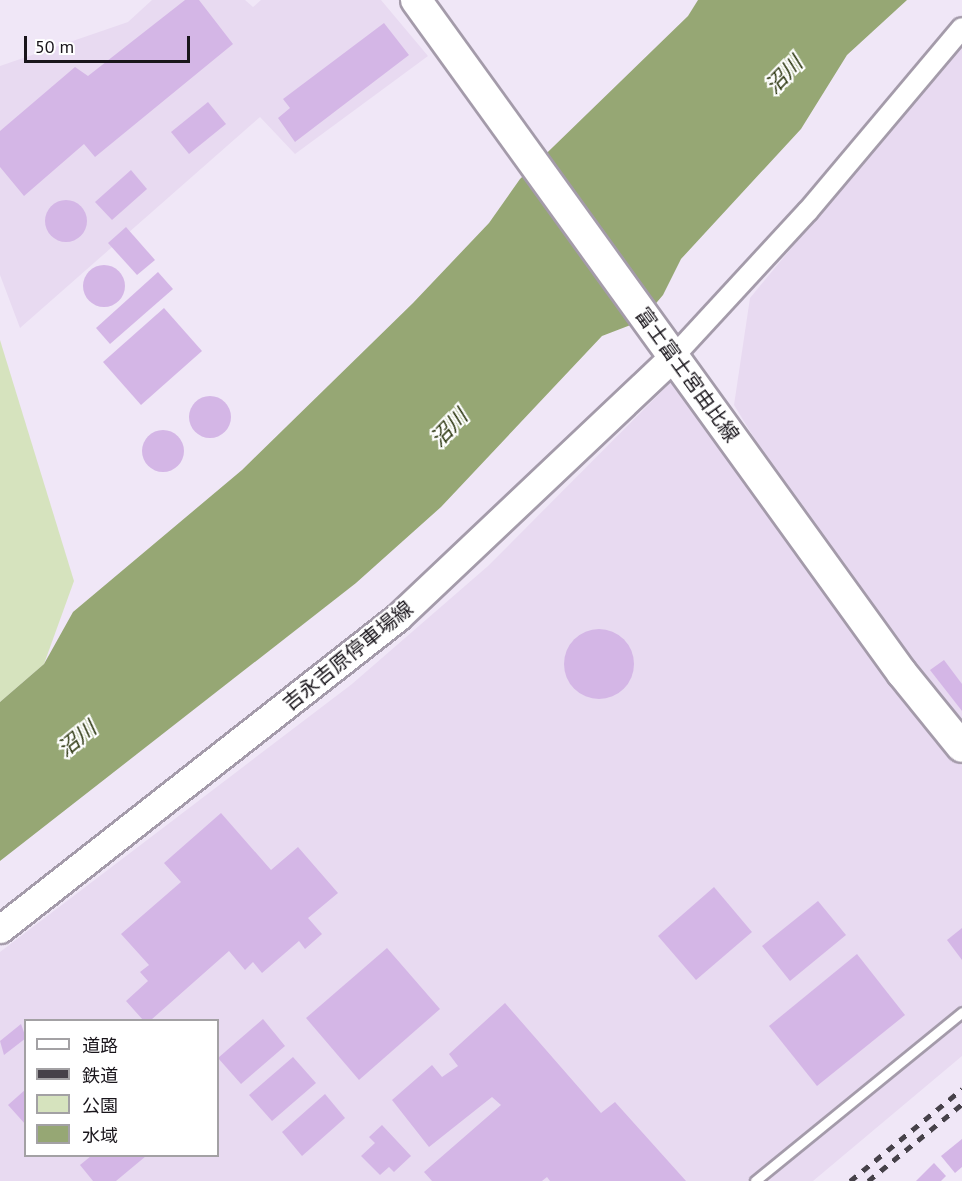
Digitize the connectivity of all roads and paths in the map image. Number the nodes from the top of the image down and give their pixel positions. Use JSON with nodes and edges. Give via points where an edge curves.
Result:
{"nodes":[{"id":1,"x":416,"y":0,"type":"edge"},
{"id":2,"x":962,"y":28,"type":"edge"},
{"id":3,"x":669,"y":350,"type":"junction"},
{"id":4,"x":962,"y":747,"type":"edge"},
{"id":5,"x":0,"y":929,"type":"edge"},
{"id":6,"x":962,"y":1012,"type":"edge"},
{"id":7,"x":756,"y":1181,"type":"edge"}],
"edges":[{"from":1,"to":3,"type":"main road","name":"富士富士宮由比線"},
{"from":2,"to":3,"type":"street","via":[[808,211]]},
{"from":3,"to":4,"type":"main road","name":"富士富士宮由比線","via":[[902,673]]},
{"from":3,"to":5,"type":"main road","name":"吉永吉原停車場線","via":[[398,617]]},
{"from":6,"to":7,"type":"lane"}]}
